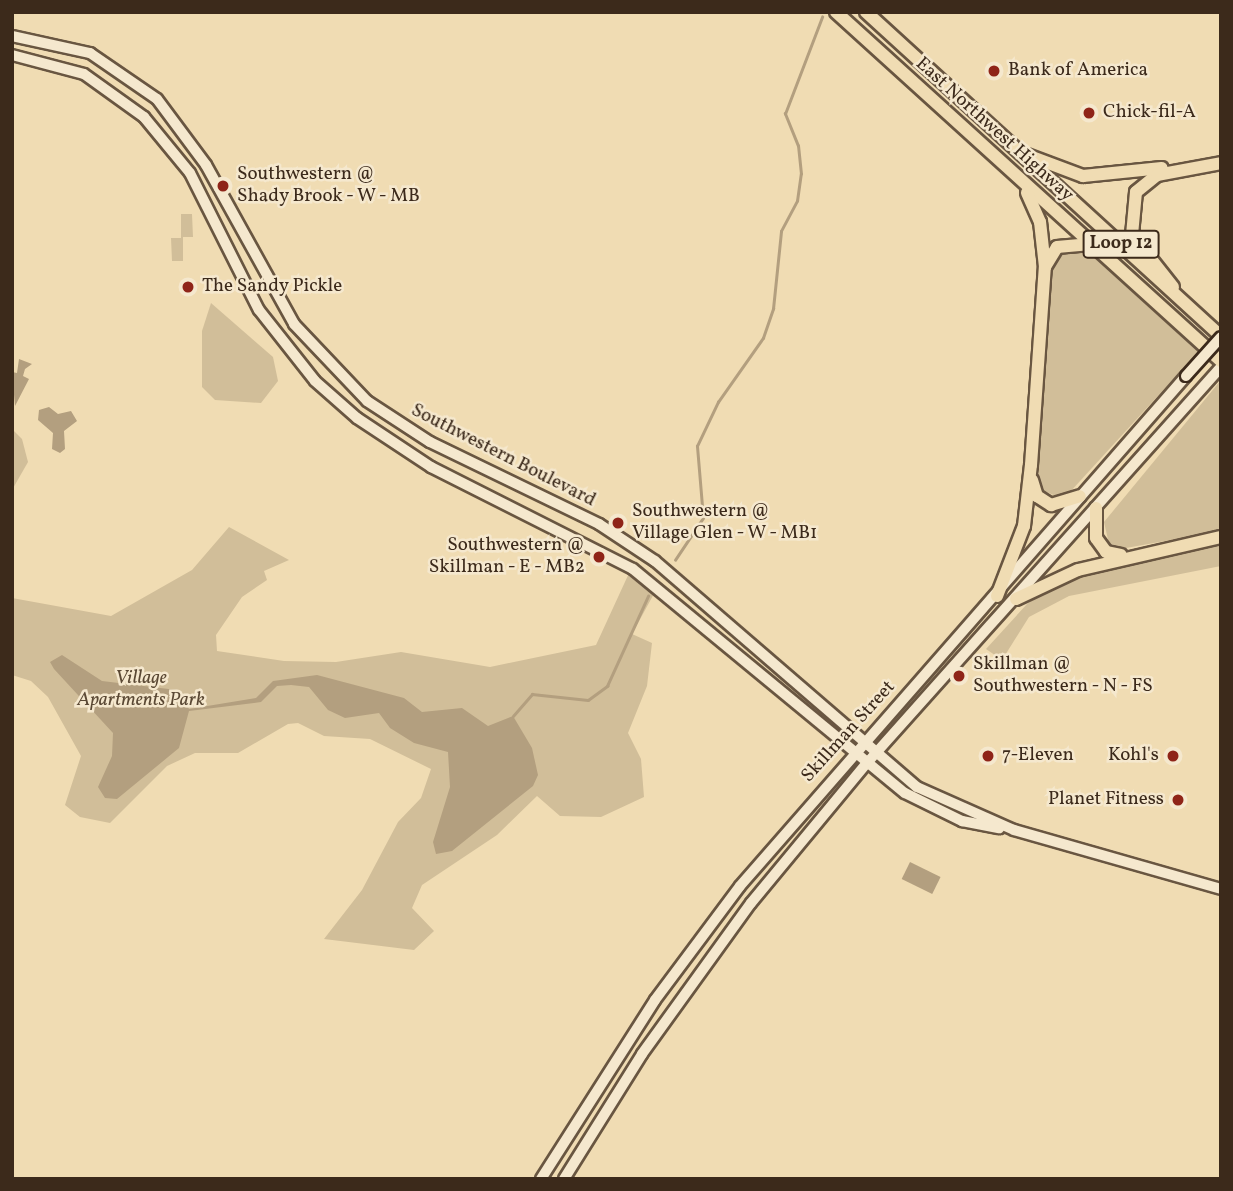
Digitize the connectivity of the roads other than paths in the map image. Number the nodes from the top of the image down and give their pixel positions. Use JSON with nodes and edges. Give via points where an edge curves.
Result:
{"nodes":[{"id":1,"x":836,"y":12,"type":"edge"},
{"id":2,"x":866,"y":12,"type":"edge"},
{"id":3,"x":857,"y":32,"type":"junction"},
{"id":4,"x":12,"y":36,"type":"edge"},
{"id":5,"x":12,"y":55,"type":"edge"},
{"id":6,"x":913,"y":55,"type":"junction"},
{"id":7,"x":1020,"y":153,"type":"junction"},
{"id":8,"x":1221,"y":158,"type":"edge"},
{"id":9,"x":1221,"y":163,"type":"edge"},
{"id":10,"x":1022,"y":183,"type":"junction"},
{"id":11,"x":1092,"y":244,"type":"junction"},
{"id":12,"x":1045,"y":267,"type":"junction"},
{"id":13,"x":1181,"y":299,"type":"junction"},
{"id":14,"x":1221,"y":336,"type":"edge"},
{"id":15,"x":1221,"y":361,"type":"edge"},
{"id":16,"x":1221,"y":368,"type":"edge"},
{"id":17,"x":1031,"y":465,"type":"junction"},
{"id":18,"x":1080,"y":496,"type":"junction"},
{"id":19,"x":1096,"y":508,"type":"junction"},
{"id":20,"x":1221,"y":537,"type":"edge"},
{"id":21,"x":629,"y":544,"type":"junction"},
{"id":22,"x":1125,"y":555,"type":"junction"},
{"id":23,"x":619,"y":560,"type":"junction"},
{"id":24,"x":997,"y":596,"type":"junction"},
{"id":25,"x":1016,"y":600,"type":"junction"},
{"id":26,"x":736,"y":626,"type":"junction"},
{"id":27,"x":725,"y":639,"type":"junction"},
{"id":28,"x":956,"y":640,"type":"junction"},
{"id":29,"x":971,"y":650,"type":"junction"},
{"id":30,"x":864,"y":743,"type":"junction"},
{"id":31,"x":856,"y":753,"type":"junction"},
{"id":32,"x":877,"y":754,"type":"junction"},
{"id":33,"x":867,"y":764,"type":"junction"},
{"id":34,"x":1014,"y":830,"type":"junction"},
{"id":35,"x":1221,"y":889,"type":"edge"},
{"id":36,"x":541,"y":1179,"type":"edge"},
{"id":37,"x":564,"y":1179,"type":"edge"}],
"edges":[{"from":1,"to":3,"type":"main road","name":"East Northwest Highway","number":"Loop 12"},
{"from":2,"to":6,"type":"main road","name":"East Northwest Highway","number":"Loop 12"},
{"from":3,"to":6,"type":"main road","via":[[870,34],[897,58],[906,61]]},
{"from":3,"to":10,"type":"main road","name":"East Northwest Highway","number":"Loop 12"},
{"from":4,"to":21,"type":"street","name":"Southwestern Boulevard","via":[[90,53],[124,72],[166,108],[206,165],[294,324],[367,401],[430,442]]},
{"from":5,"to":23,"type":"street","name":"Southwestern Boulevard","via":[[83,74],[124,99],[157,131],[190,173],[259,310],[315,381],[346,410],[431,467]]},
{"from":6,"to":7,"type":"main road","name":"East Northwest Highway","number":"Loop 12"},
{"from":7,"to":8,"type":"main road","via":[[1083,176],[1127,175]]},
{"from":7,"to":13,"type":"main road","name":"East Northwest Highway","number":"Loop 12"},
{"from":9,"to":13,"type":"main road","via":[[1157,175],[1136,192],[1131,205],[1132,235]]},
{"from":10,"to":11,"type":"main road","name":"East Northwest Highway","number":"Loop 12"},
{"from":10,"to":12,"type":"main road","via":[[1038,212]]},
{"from":11,"to":12,"type":"main road","via":[[1058,247]]},
{"from":11,"to":15,"type":"main road","name":"East Northwest Highway","number":"Loop 12"},
{"from":12,"to":17,"type":"main road"},
{"from":13,"to":14,"type":"main road","name":"East Northwest Highway","number":"Loop 12"},
{"from":14,"to":18,"type":"main road","name":"Skillman Street","bridge":true},
{"from":16,"to":19,"type":"main road","name":"Skillman Street"},
{"from":17,"to":18,"type":"main road","via":[[1032,487],[1043,502],[1060,506]]},
{"from":17,"to":24,"type":"main road","via":[[1024,526]]},
{"from":18,"to":24,"type":"main road","name":"Skillman Street"},
{"from":19,"to":22,"type":"main road","via":[[1099,544],[1106,552]]},
{"from":19,"to":25,"type":"main road","name":"Skillman Street"},
{"from":20,"to":22,"type":"main road"},
{"from":21,"to":23,"type":"street"},
{"from":21,"to":26,"type":"street","name":"Southwestern Boulevard"},
{"from":22,"to":25,"type":"main road","via":[[1078,570]]},
{"from":23,"to":27,"type":"street","name":"Southwestern Boulevard"},
{"from":24,"to":28,"type":"main road","name":"Skillman Street"},
{"from":25,"to":29,"type":"main road","name":"Skillman Street"},
{"from":26,"to":27,"type":"street"},
{"from":26,"to":30,"type":"street","name":"Southwestern Boulevard"},
{"from":27,"to":31,"type":"street","name":"Southwestern Boulevard"},
{"from":28,"to":29,"type":"main road"},
{"from":28,"to":30,"type":"main road","name":"Skillman Street"},
{"from":29,"to":32,"type":"main road","name":"Skillman Street"},
{"from":30,"to":31,"type":"main road","name":"Skillman Street"},
{"from":30,"to":32,"type":"street","name":"Southwestern Boulevard"},
{"from":31,"to":33,"type":"street","name":"Southwestern Boulevard"},
{"from":31,"to":36,"type":"main road","name":"Skillman Street","via":[[788,827],[696,944]]},
{"from":32,"to":33,"type":"main road","name":"Skillman Street"},
{"from":32,"to":34,"type":"street","name":"Southwestern Boulevard","via":[[917,787]]},
{"from":33,"to":34,"type":"street","name":"Southwestern Boulevard","via":[[935,810]]},
{"from":33,"to":37,"type":"main road","name":"Skillman Street","via":[[712,954]]},
{"from":34,"to":35,"type":"street","name":"Southwestern Boulevard"}]}
